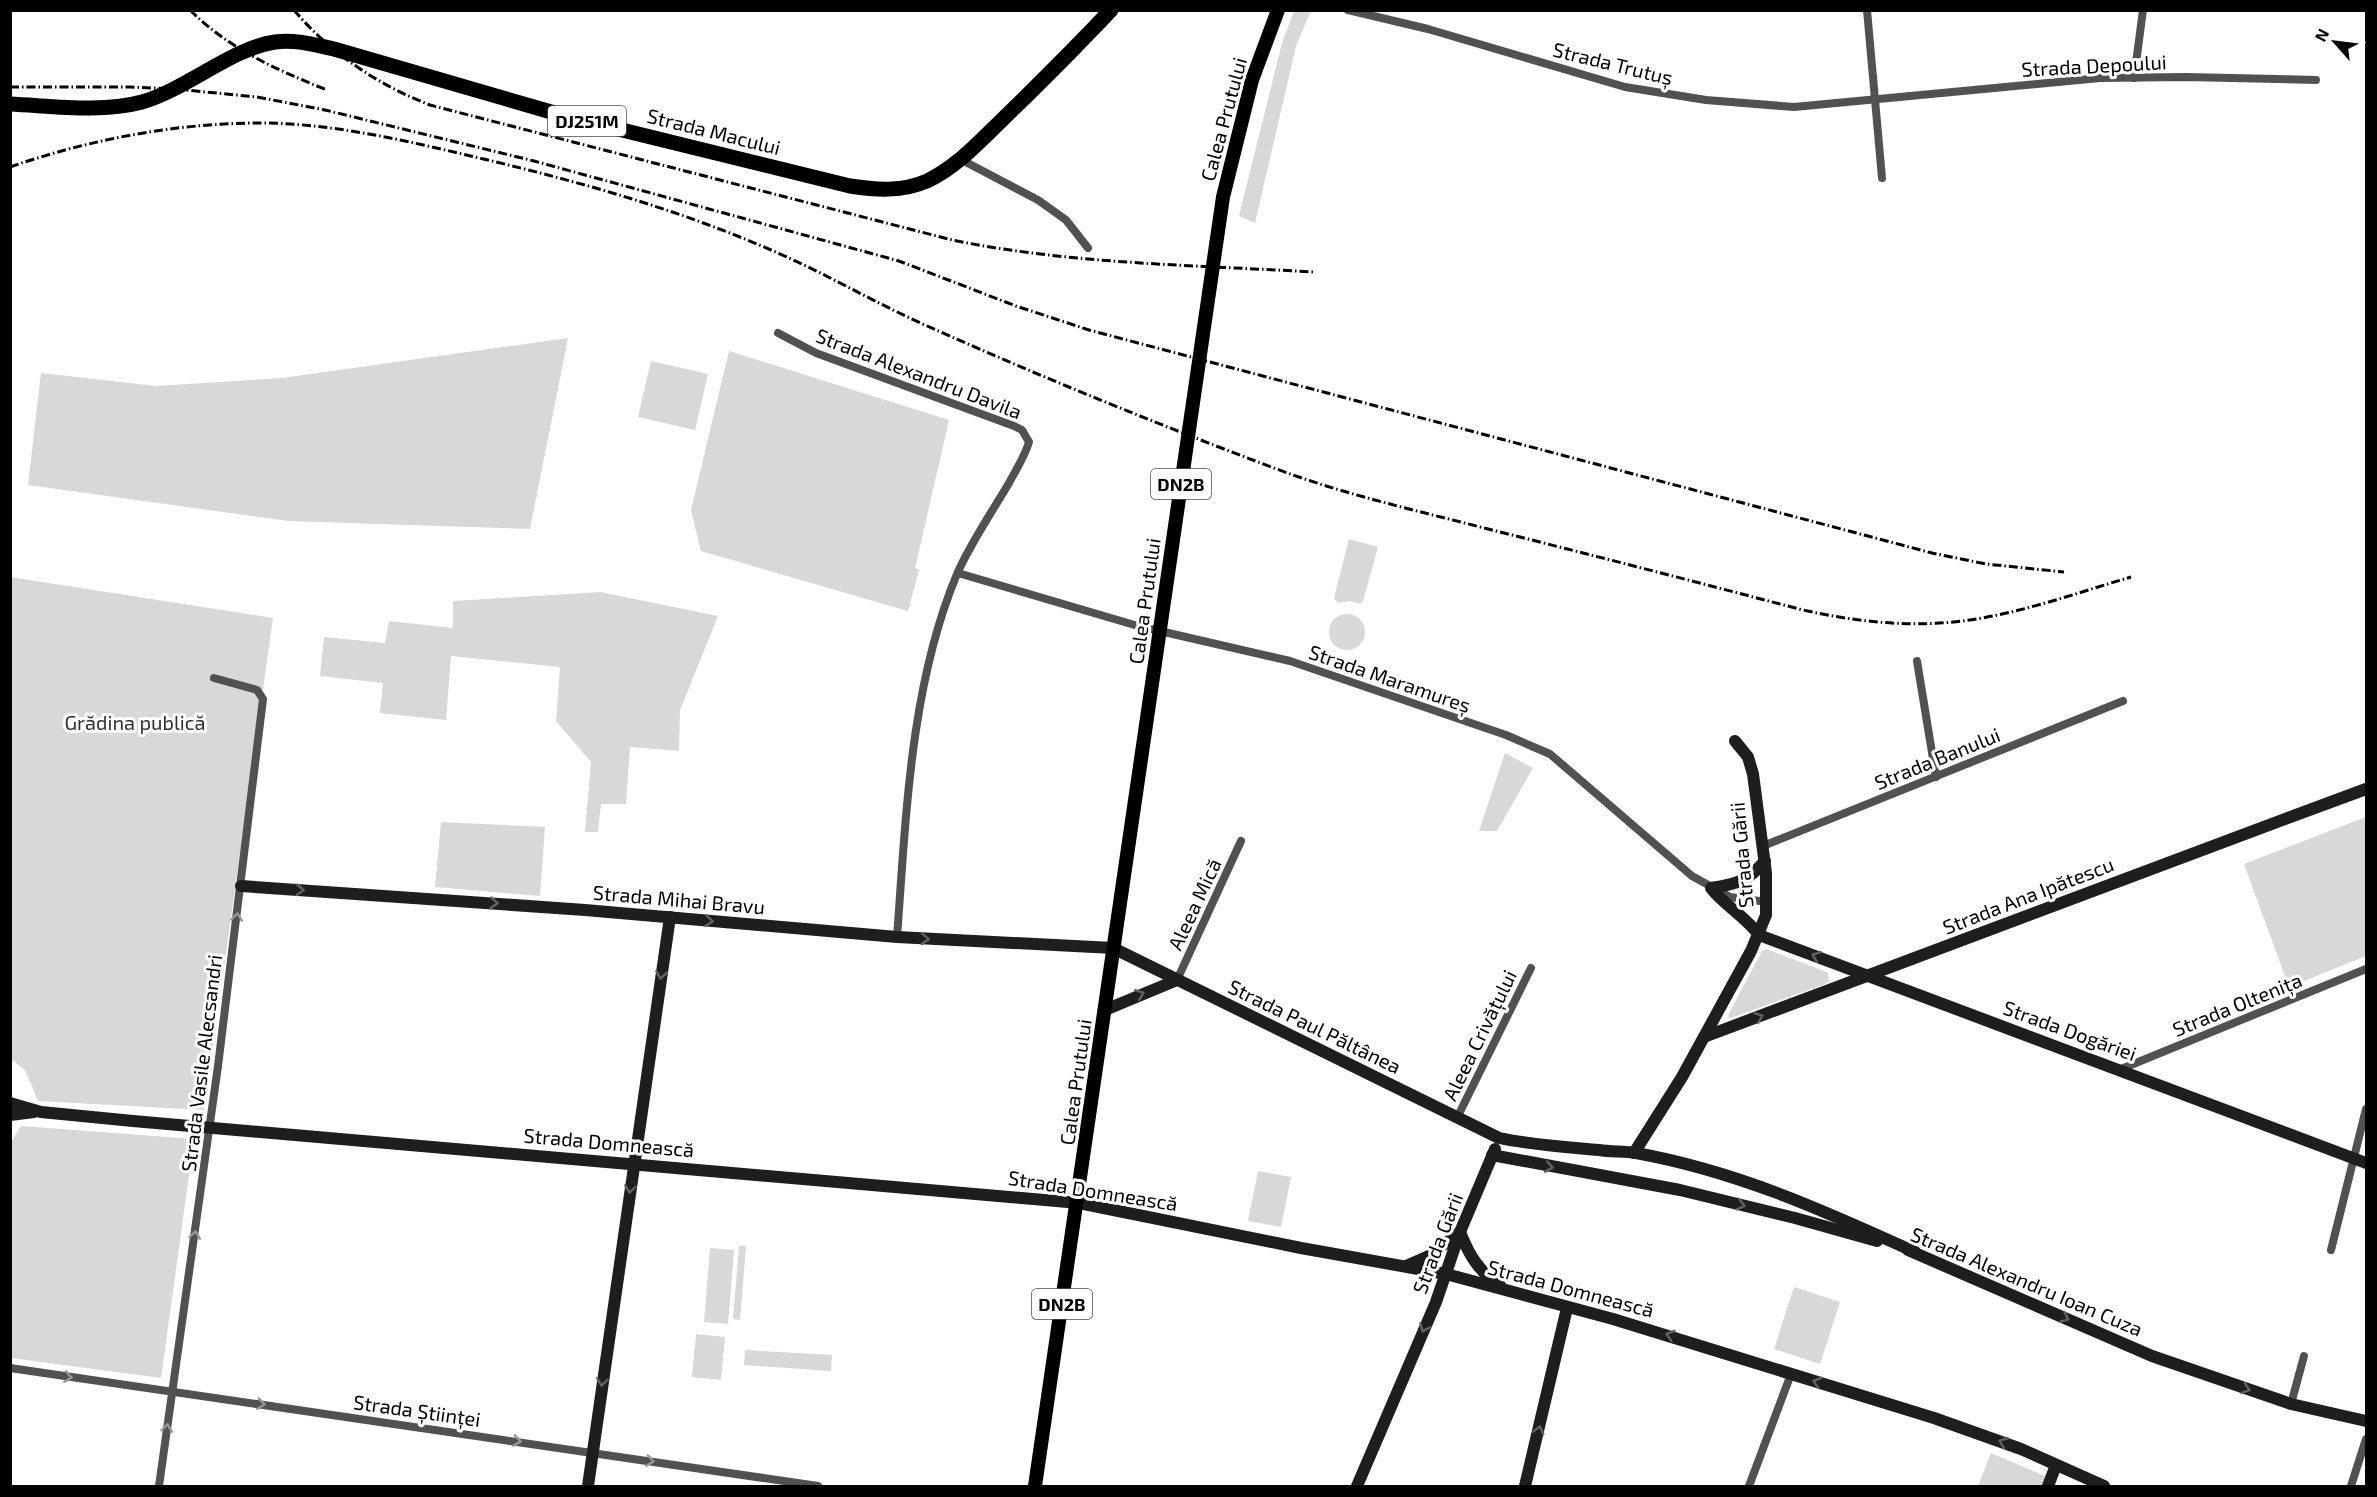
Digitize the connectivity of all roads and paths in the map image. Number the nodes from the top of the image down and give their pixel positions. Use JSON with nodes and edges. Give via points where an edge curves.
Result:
{"nodes":[{"id":1,"x":1111,"y":10,"type":"edge"},
{"id":2,"x":1278,"y":10,"type":"edge"},
{"id":3,"x":1348,"y":10,"type":"edge"},
{"id":4,"x":1867,"y":10,"type":"edge"},
{"id":5,"x":2143,"y":10,"type":"edge"},
{"id":6,"x":2134,"y":78,"type":"junction"},
{"id":7,"x":2316,"y":80,"type":"dead end"},
{"id":8,"x":1875,"y":98,"type":"junction"},
{"id":9,"x":10,"y":104,"type":"edge"},
{"id":10,"x":960,"y":159,"type":"junction"},
{"id":11,"x":1882,"y":178,"type":"dead end"},
{"id":12,"x":1088,"y":248,"type":"dead end"},
{"id":13,"x":778,"y":333,"type":"dead end"},
{"id":14,"x":958,"y":573,"type":"junction"},
{"id":15,"x":1917,"y":661,"type":"dead end"},
{"id":16,"x":214,"y":678,"type":"dead end"},
{"id":17,"x":2123,"y":701,"type":"dead end"},
{"id":18,"x":1735,"y":741,"type":"dead end"},
{"id":19,"x":1936,"y":777,"type":"junction"},
{"id":20,"x":2367,"y":789,"type":"edge"},
{"id":21,"x":1241,"y":841,"type":"dead end"},
{"id":22,"x":1762,"y":846,"type":"junction"},
{"id":23,"x":1765,"y":861,"type":"junction"},
{"id":24,"x":241,"y":886,"type":"junction"},
{"id":25,"x":1712,"y":888,"type":"junction"},
{"id":26,"x":1767,"y":902,"type":"junction"},
{"id":27,"x":670,"y":917,"type":"junction"},
{"id":28,"x":1759,"y":935,"type":"junction"},
{"id":29,"x":897,"y":937,"type":"junction"},
{"id":30,"x":1113,"y":948,"type":"junction"},
{"id":31,"x":1531,"y":968,"type":"dead end"},
{"id":32,"x":2367,"y":969,"type":"edge"},
{"id":33,"x":1870,"y":976,"type":"junction"},
{"id":34,"x":1177,"y":980,"type":"junction"},
{"id":35,"x":1105,"y":1010,"type":"junction"},
{"id":36,"x":1704,"y":1037,"type":"junction"},
{"id":37,"x":2121,"y":1069,"type":"junction"},
{"id":38,"x":10,"y":1103,"type":"edge"},
{"id":39,"x":2367,"y":1109,"type":"edge"},
{"id":40,"x":41,"y":1112,"type":"junction"},
{"id":41,"x":10,"y":1115,"type":"edge"},
{"id":42,"x":1457,"y":1118,"type":"junction"},
{"id":43,"x":210,"y":1128,"type":"junction"},
{"id":44,"x":1499,"y":1138,"type":"junction"},
{"id":45,"x":1634,"y":1153,"type":"junction"},
{"id":46,"x":1492,"y":1155,"type":"junction"},
{"id":47,"x":2360,"y":1161,"type":"edge"},
{"id":48,"x":633,"y":1164,"type":"junction"},
{"id":49,"x":1077,"y":1203,"type":"junction"},
{"id":50,"x":1460,"y":1232,"type":"junction"},
{"id":51,"x":2331,"y":1250,"type":"dead end"},
{"id":52,"x":1915,"y":1252,"type":"junction"},
{"id":53,"x":1404,"y":1267,"type":"junction"},
{"id":54,"x":1446,"y":1274,"type":"junction"},
{"id":55,"x":1512,"y":1292,"type":"junction"},
{"id":56,"x":1567,"y":1308,"type":"junction"},
{"id":57,"x":2304,"y":1356,"type":"dead end"},
{"id":58,"x":10,"y":1368,"type":"edge"},
{"id":59,"x":1791,"y":1374,"type":"junction"},
{"id":60,"x":172,"y":1392,"type":"junction"},
{"id":61,"x":2291,"y":1404,"type":"junction"},
{"id":62,"x":2367,"y":1421,"type":"edge"},
{"id":63,"x":2367,"y":1439,"type":"edge"},
{"id":64,"x":592,"y":1453,"type":"junction"},
{"id":65,"x":2056,"y":1465,"type":"junction"},
{"id":66,"x":159,"y":1486,"type":"edge"},
{"id":67,"x":588,"y":1486,"type":"edge"},
{"id":68,"x":818,"y":1486,"type":"edge"},
{"id":69,"x":1035,"y":1486,"type":"edge"},
{"id":70,"x":1358,"y":1486,"type":"edge"},
{"id":71,"x":1525,"y":1486,"type":"edge"},
{"id":72,"x":1749,"y":1486,"type":"edge"},
{"id":73,"x":2048,"y":1486,"type":"edge"},
{"id":74,"x":2104,"y":1486,"type":"edge"},
{"id":75,"x":2351,"y":1486,"type":"edge"}],
"edges":[{"from":1,"to":10,"type":"highway","name":"Strada Macului","number":"DJ251M"},
{"from":2,"to":30,"type":"main road","name":"Calea Prutului","number":"DN2B","via":[[1252,80],[1223,197]]},
{"from":3,"to":8,"type":"street","name":"Strada Trutuș","via":[[1428,29],[1625,87],[1682,97],[1794,107]]},
{"from":4,"to":8,"type":"street"},
{"from":5,"to":6,"type":"street"},
{"from":6,"to":7,"type":"street","name":"Strada Depoului"},
{"from":6,"to":8,"type":"street","name":"Strada Depoului"},
{"from":8,"to":11,"type":"street"},
{"from":9,"to":10,"type":"highway","name":"Strada Macului","number":"DJ251M","via":[[103,107],[139,102],[167,94],[258,47],[295,41],[565,116],[861,188],[910,187],[927,181]]},
{"from":10,"to":12,"type":"street","via":[[1038,200],[1066,220]]},
{"from":13,"to":14,"type":"street","name":"Strada Alexandru Davila","via":[[816,353],[1014,426],[1026,435],[1027,448]]},
{"from":14,"to":25,"type":"street","name":"Strada Maramureș","via":[[1138,626],[1290,661],[1534,746],[1550,754],[1649,841]]},
{"from":14,"to":29,"type":"street","name":"Strada Alexandru Davila","via":[[935,640],[919,719]]},
{"from":15,"to":19,"type":"street"},
{"from":16,"to":24,"type":"street","name":"Strada Vasile Alecsandri","via":[[257,690],[263,699]]},
{"from":17,"to":19,"type":"street","name":"Strada Banului"},
{"from":18,"to":22,"type":"main road","name":"Strada Gării","via":[[1748,757],[1753,774]]},
{"from":19,"to":22,"type":"street","name":"Strada Banului"},
{"from":20,"to":33,"type":"main road","name":"Strada Ana Ipătescu"},
{"from":21,"to":34,"type":"street","name":"Aleea Mică"},
{"from":22,"to":23,"type":"main road","name":"Strada Gării"},
{"from":23,"to":25,"type":"main road","via":[[1747,879]]},
{"from":23,"to":26,"type":"main road","name":"Strada Gării"},
{"from":24,"to":27,"type":"main road","name":"Strada Mihai Bravu","one_way":true},
{"from":43,"to":24,"type":"street","name":"Strada Vasile Alecsandri","one_way":true},
{"from":25,"to":26,"type":"street","name":"Strada Maramureș","via":[[1730,897]]},
{"from":25,"to":28,"type":"main road"},
{"from":26,"to":28,"type":"main road","name":"Strada Gării"},
{"from":27,"to":29,"type":"main road","name":"Strada Mihai Bravu","one_way":true},
{"from":27,"to":48,"type":"main road","one_way":true},
{"from":33,"to":28,"type":"main road","name":"Strada Dogăriei","one_way":true},
{"from":28,"to":36,"type":"main road","name":"Strada Gării"},
{"from":29,"to":30,"type":"main road","name":"Strada Mihai Bravu","one_way":true},
{"from":30,"to":34,"type":"main road","name":"Strada Paul Păltânea"},
{"from":30,"to":35,"type":"main road","name":"Calea Prutului","number":"DN2B"},
{"from":31,"to":42,"type":"street","name":"Aleea Crivățului"},
{"from":32,"to":37,"type":"street","name":"Strada Oltenița"},
{"from":36,"to":33,"type":"main road","name":"Strada Ana Ipătescu","one_way":true},
{"from":33,"to":37,"type":"main road","name":"Strada Dogăriei"},
{"from":35,"to":34,"type":"main road","one_way":true},
{"from":34,"to":42,"type":"main road","name":"Strada Paul Păltânea"},
{"from":35,"to":49,"type":"main road","name":"Calea Prutului","number":"DN2B"},
{"from":36,"to":45,"type":"main road","name":"Strada Gării"},
{"from":37,"to":47,"type":"main road","name":"Strada Dogăriei"},
{"from":38,"to":40,"type":"main road","name":"Strada Domnească"},
{"from":39,"to":47,"type":"street"},
{"from":40,"to":41,"type":"main road","name":"Strada Domnească"},
{"from":40,"to":43,"type":"main road","name":"Strada Domnească"},
{"from":42,"to":44,"type":"main road","name":"Strada Paul Păltânea"},
{"from":43,"to":48,"type":"main road","name":"Strada Domnească"},
{"from":60,"to":43,"type":"street","name":"Strada Vasile Alecsandri","one_way":true},
{"from":44,"to":45,"type":"main road"},
{"from":44,"to":46,"type":"main road","name":"Strada Gării"},
{"from":45,"to":52,"type":"main road","via":[[1776,1191]]},
{"from":46,"to":50,"type":"main road","name":"Strada Gării"},
{"from":46,"to":52,"type":"main road","name":"Strada Alexandru Ioan Cuza","one_way":true,"via":[[1680,1190]]},
{"from":47,"to":51,"type":"street"},
{"from":48,"to":49,"type":"main road","name":"Strada Domnească"},
{"from":48,"to":64,"type":"main road","one_way":true},
{"from":49,"to":53,"type":"main road","name":"Strada Domnească"},
{"from":49,"to":69,"type":"main road","number":"DN2B"},
{"from":50,"to":53,"type":"main road","via":[[1430,1256]]},
{"from":50,"to":54,"type":"main road","name":"Strada Gării"},
{"from":50,"to":55,"type":"main road","via":[[1477,1266],[1488,1278]]},
{"from":52,"to":61,"type":"main road","name":"Strada Alexandru Ioan Cuza","one_way":true,"via":[[2152,1356]]},
{"from":53,"to":54,"type":"main road","name":"Strada Domnească"},
{"from":54,"to":55,"type":"main road","name":"Strada Domnească"},
{"from":54,"to":70,"type":"main road","name":"Strada Gării","one_way":true},
{"from":55,"to":56,"type":"main road","name":"Strada Domnească"},
{"from":59,"to":56,"type":"main road","name":"Strada Domnească","one_way":true,"via":[[1660,1332]]},
{"from":71,"to":56,"type":"main road","one_way":true},
{"from":57,"to":61,"type":"street"},
{"from":58,"to":60,"type":"street","name":"Strada Științei","one_way":true},
{"from":65,"to":59,"type":"main road","name":"Strada Domnească","one_way":true,"via":[[1985,1435]]},
{"from":59,"to":72,"type":"street"},
{"from":60,"to":64,"type":"street","name":"Strada Științei","one_way":true},
{"from":66,"to":60,"type":"street","name":"Strada Vasile Alecsandri","one_way":true},
{"from":61,"to":62,"type":"main road","name":"Strada Alexandru Ioan Cuza"},
{"from":63,"to":75,"type":"street"},
{"from":64,"to":67,"type":"main road"},
{"from":64,"to":68,"type":"street","name":"Strada Științei","one_way":true},
{"from":65,"to":73,"type":"main road"},
{"from":65,"to":74,"type":"main road","name":"Strada Domnească"}]}
